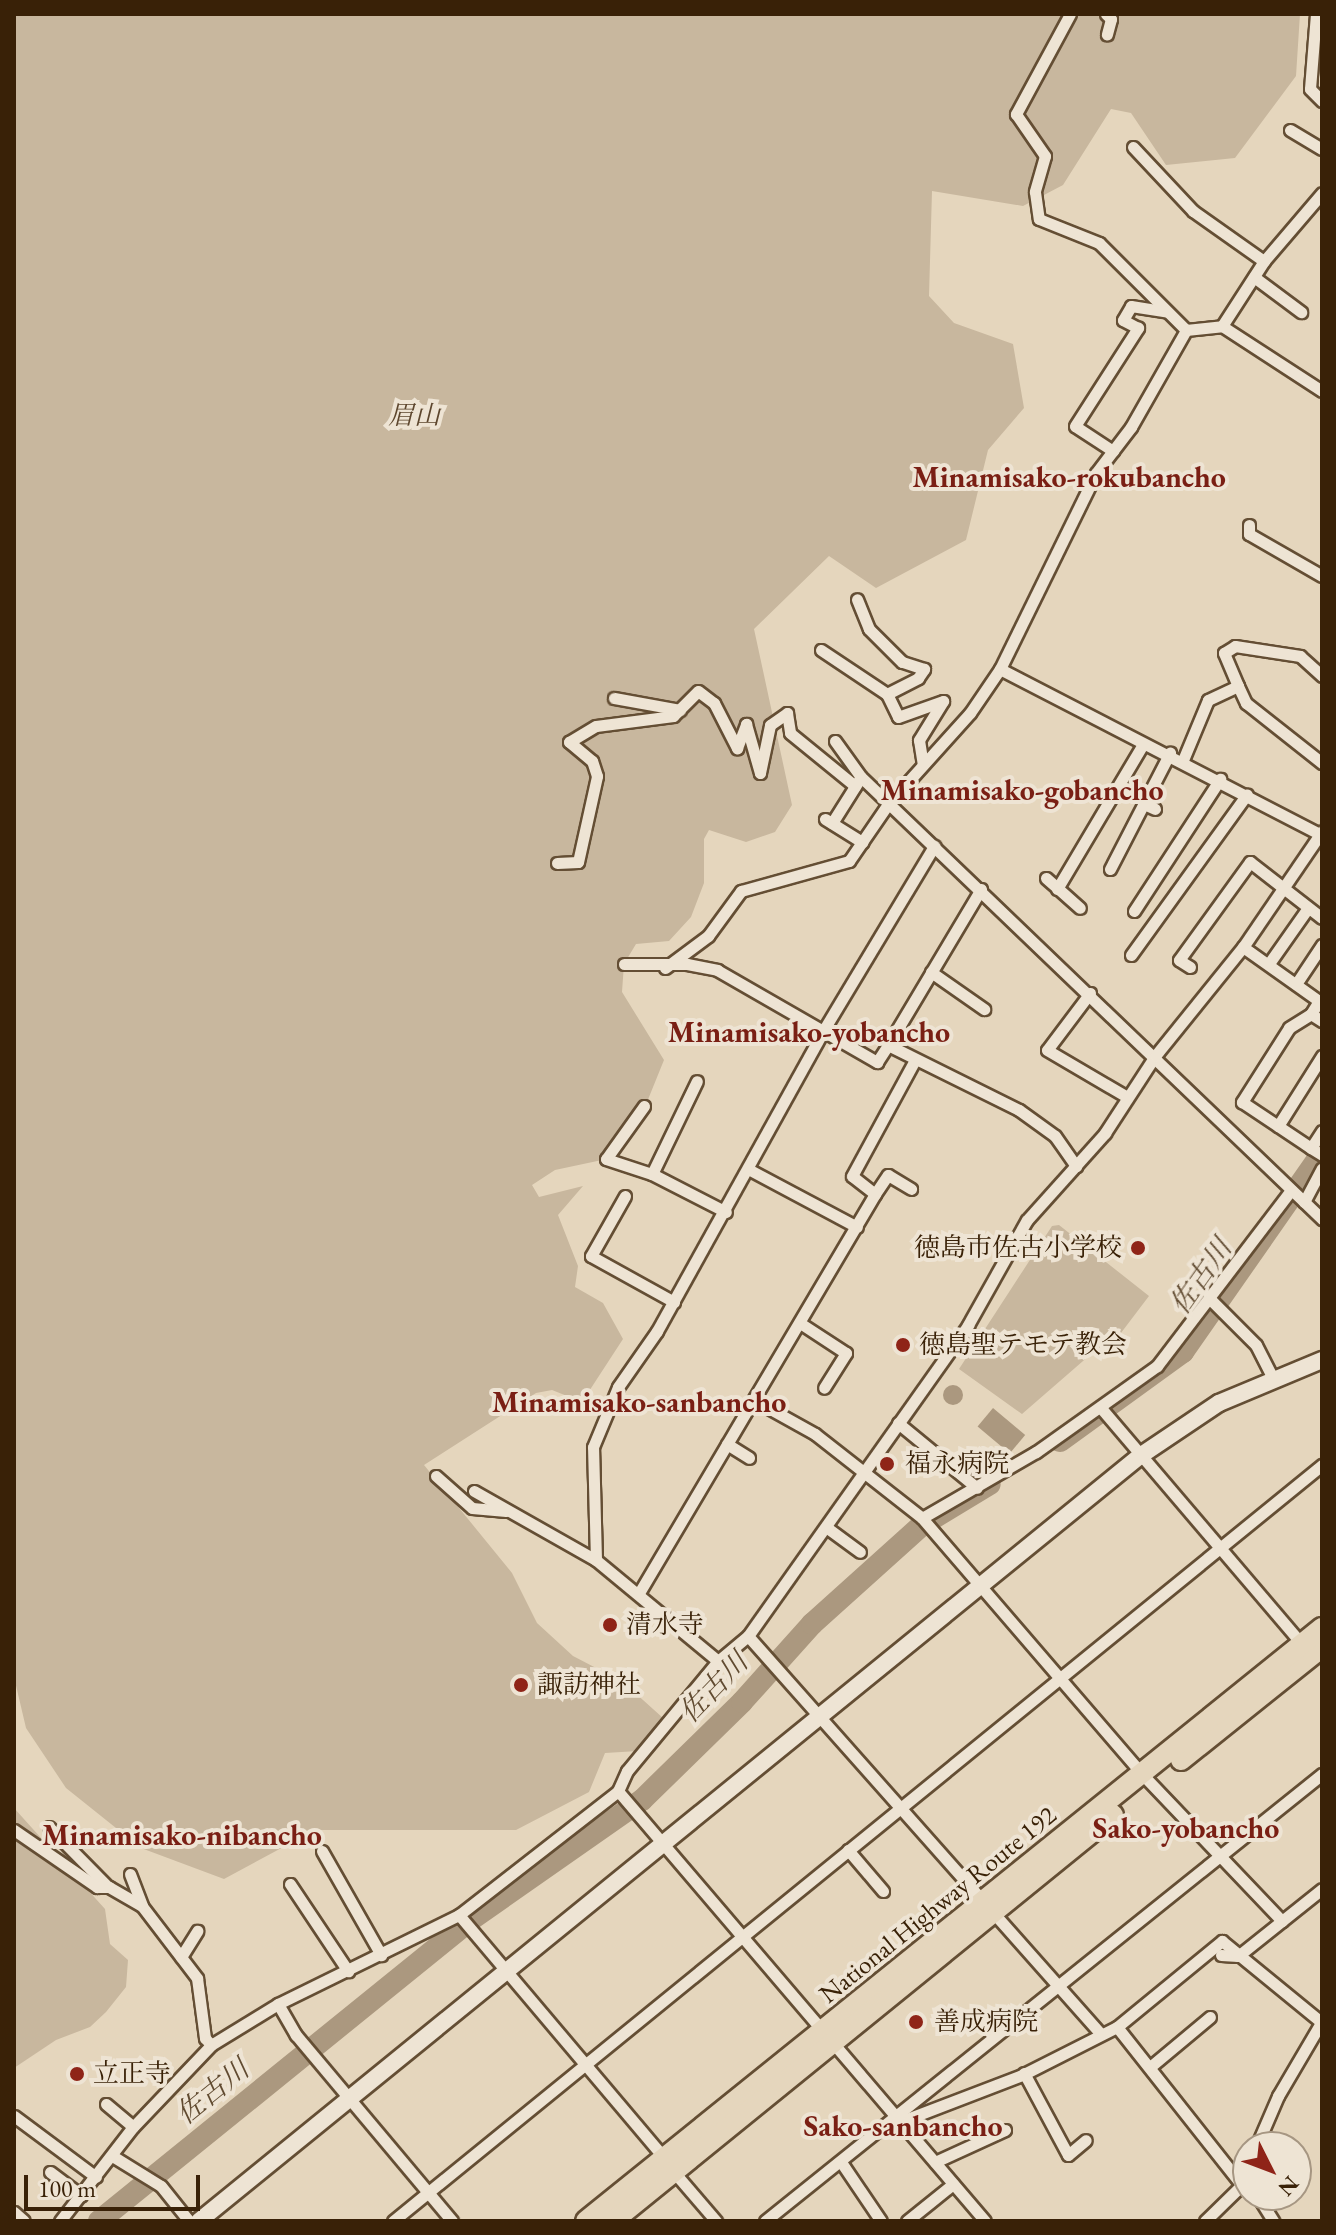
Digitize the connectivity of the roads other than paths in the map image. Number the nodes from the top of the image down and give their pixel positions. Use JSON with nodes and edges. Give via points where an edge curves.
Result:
{"nodes":[{"id":1,"x":1070,"y":14,"type":"edge"},
{"id":2,"x":1106,"y":14,"type":"edge"},
{"id":3,"x":1316,"y":14,"type":"edge"},
{"id":4,"x":1107,"y":34,"type":"dead end"},
{"id":5,"x":1322,"y":101,"type":"edge"},
{"id":6,"x":1290,"y":130,"type":"dead end"},
{"id":7,"x":1133,"y":147,"type":"dead end"},
{"id":8,"x":1322,"y":149,"type":"edge"},
{"id":9,"x":1322,"y":193,"type":"edge"},
{"id":10,"x":1264,"y":261,"type":"junction"},
{"id":11,"x":1254,"y":277,"type":"junction"},
{"id":12,"x":1168,"y":312,"type":"junction"},
{"id":13,"x":1301,"y":312,"type":"dead end"},
{"id":14,"x":1222,"y":326,"type":"junction"},
{"id":15,"x":1186,"y":330,"type":"junction"},
{"id":16,"x":1322,"y":391,"type":"edge"},
{"id":17,"x":1113,"y":451,"type":"junction"},
{"id":18,"x":1249,"y":525,"type":"dead end"},
{"id":19,"x":1322,"y":576,"type":"edge"},
{"id":20,"x":857,"y":599,"type":"dead end"},
{"id":21,"x":821,"y":650,"type":"dead end"},
{"id":22,"x":1000,"y":669,"type":"junction"},
{"id":23,"x":1322,"y":676,"type":"edge"},
{"id":24,"x":1238,"y":686,"type":"junction"},
{"id":25,"x":887,"y":694,"type":"junction"},
{"id":26,"x":614,"y":698,"type":"dead end"},
{"id":27,"x":680,"y":710,"type":"junction"},
{"id":28,"x":835,"y":741,"type":"dead end"},
{"id":29,"x":1143,"y":744,"type":"junction"},
{"id":30,"x":1170,"y":753,"type":"junction"},
{"id":31,"x":1183,"y":760,"type":"junction"},
{"id":32,"x":1322,"y":763,"type":"edge"},
{"id":33,"x":923,"y":765,"type":"junction"},
{"id":34,"x":1220,"y":779,"type":"junction"},
{"id":35,"x":858,"y":781,"type":"junction"},
{"id":36,"x":1247,"y":794,"type":"junction"},
{"id":37,"x":888,"y":804,"type":"junction"},
{"id":38,"x":1321,"y":833,"type":"edge"},
{"id":39,"x":862,"y":842,"type":"junction"},
{"id":40,"x":934,"y":846,"type":"junction"},
{"id":41,"x":557,"y":863,"type":"dead end"},
{"id":42,"x":1110,"y":869,"type":"dead end"},
{"id":43,"x":1046,"y":878,"type":"dead end"},
{"id":44,"x":1287,"y":886,"type":"junction"},
{"id":45,"x":981,"y":889,"type":"junction"},
{"id":46,"x":1057,"y":889,"type":"junction"},
{"id":47,"x":1080,"y":908,"type":"dead end"},
{"id":48,"x":1308,"y":908,"type":"junction"},
{"id":49,"x":1134,"y":911,"type":"dead end"},
{"id":50,"x":1322,"y":918,"type":"edge"},
{"id":51,"x":1322,"y":945,"type":"edge"},
{"id":52,"x":1243,"y":947,"type":"junction"},
{"id":53,"x":1131,"y":955,"type":"dead end"},
{"id":54,"x":1270,"y":962,"type":"junction"},
{"id":55,"x":624,"y":964,"type":"dead end"},
{"id":56,"x":1190,"y":967,"type":"dead end"},
{"id":57,"x":665,"y":968,"type":"junction"},
{"id":58,"x":931,"y":972,"type":"junction"},
{"id":59,"x":1296,"y":984,"type":"junction"},
{"id":60,"x":1090,"y":993,"type":"junction"},
{"id":61,"x":1321,"y":999,"type":"edge"},
{"id":62,"x":984,"y":1009,"type":"dead end"},
{"id":63,"x":1317,"y":1017,"type":"edge"},
{"id":64,"x":823,"y":1031,"type":"junction"},
{"id":65,"x":888,"y":1045,"type":"junction"},
{"id":66,"x":1155,"y":1056,"type":"junction"},
{"id":67,"x":1322,"y":1056,"type":"edge"},
{"id":68,"x":915,"y":1060,"type":"junction"},
{"id":69,"x":697,"y":1081,"type":"dead end"},
{"id":70,"x":1127,"y":1097,"type":"junction"},
{"id":71,"x":644,"y":1106,"type":"dead end"},
{"id":72,"x":1278,"y":1126,"type":"junction"},
{"id":73,"x":1322,"y":1131,"type":"edge"},
{"id":74,"x":1317,"y":1152,"type":"edge"},
{"id":75,"x":1076,"y":1166,"type":"junction"},
{"id":76,"x":1322,"y":1168,"type":"edge"},
{"id":77,"x":750,"y":1170,"type":"junction"},
{"id":78,"x":652,"y":1174,"type":"junction"},
{"id":79,"x":911,"y":1189,"type":"dead end"},
{"id":80,"x":875,"y":1194,"type":"junction"},
{"id":81,"x":625,"y":1196,"type":"dead end"},
{"id":82,"x":1297,"y":1196,"type":"junction"},
{"id":83,"x":726,"y":1212,"type":"junction"},
{"id":84,"x":1322,"y":1219,"type":"edge"},
{"id":85,"x":857,"y":1227,"type":"junction"},
{"id":86,"x":674,"y":1302,"type":"junction"},
{"id":87,"x":1215,"y":1302,"type":"junction"},
{"id":88,"x":800,"y":1323,"type":"junction"},
{"id":89,"x":1322,"y":1360,"type":"edge"},
{"id":90,"x":1273,"y":1378,"type":"junction"},
{"id":91,"x":831,"y":1385,"type":"dead end"},
{"id":92,"x":754,"y":1400,"type":"junction"},
{"id":93,"x":1103,"y":1411,"type":"junction"},
{"id":94,"x":898,"y":1423,"type":"junction"},
{"id":95,"x":727,"y":1444,"type":"junction"},
{"id":96,"x":1140,"y":1456,"type":"junction"},
{"id":97,"x":749,"y":1458,"type":"dead end"},
{"id":98,"x":1322,"y":1465,"type":"edge"},
{"id":99,"x":864,"y":1471,"type":"junction"},
{"id":100,"x":436,"y":1476,"type":"dead end"},
{"id":101,"x":977,"y":1488,"type":"junction"},
{"id":102,"x":474,"y":1491,"type":"dead end"},
{"id":103,"x":507,"y":1511,"type":"junction"},
{"id":104,"x":925,"y":1522,"type":"junction"},
{"id":105,"x":826,"y":1527,"type":"junction"},
{"id":106,"x":1218,"y":1548,"type":"junction"},
{"id":107,"x":860,"y":1552,"type":"dead end"},
{"id":108,"x":596,"y":1560,"type":"junction"},
{"id":109,"x":981,"y":1588,"type":"junction"},
{"id":110,"x":639,"y":1593,"type":"junction"},
{"id":111,"x":1322,"y":1628,"type":"edge"},
{"id":112,"x":748,"y":1636,"type":"junction"},
{"id":113,"x":1315,"y":1653,"type":"edge"},
{"id":114,"x":718,"y":1661,"type":"junction"},
{"id":115,"x":1059,"y":1679,"type":"junction"},
{"id":116,"x":824,"y":1715,"type":"junction"},
{"id":117,"x":1322,"y":1774,"type":"edge"},
{"id":118,"x":1146,"y":1779,"type":"junction"},
{"id":119,"x":622,"y":1796,"type":"junction"},
{"id":120,"x":902,"y":1806,"type":"junction"},
{"id":121,"x":49,"y":1827,"type":"dead end"},
{"id":122,"x":14,"y":1830,"type":"edge"},
{"id":123,"x":666,"y":1843,"type":"junction"},
{"id":124,"x":848,"y":1850,"type":"junction"},
{"id":125,"x":322,"y":1851,"type":"dead end"},
{"id":126,"x":1219,"y":1857,"type":"junction"},
{"id":127,"x":130,"y":1874,"type":"dead end"},
{"id":128,"x":290,"y":1884,"type":"dead end"},
{"id":129,"x":109,"y":1887,"type":"junction"},
{"id":130,"x":1322,"y":1889,"type":"edge"},
{"id":131,"x":883,"y":1891,"type":"dead end"},
{"id":132,"x":142,"y":1906,"type":"junction"},
{"id":133,"x":990,"y":1906,"type":"junction"},
{"id":134,"x":462,"y":1918,"type":"junction"},
{"id":135,"x":1282,"y":1921,"type":"junction"},
{"id":136,"x":197,"y":1931,"type":"dead end"},
{"id":137,"x":744,"y":1934,"type":"junction"},
{"id":138,"x":381,"y":1955,"type":"junction"},
{"id":139,"x":1221,"y":1955,"type":"dead end"},
{"id":140,"x":1238,"y":1956,"type":"junction"},
{"id":141,"x":181,"y":1957,"type":"junction"},
{"id":142,"x":348,"y":1971,"type":"junction"},
{"id":143,"x":508,"y":1971,"type":"junction"},
{"id":144,"x":1060,"y":1985,"type":"junction"},
{"id":145,"x":278,"y":2004,"type":"junction"},
{"id":146,"x":1210,"y":2017,"type":"dead end"},
{"id":147,"x":1321,"y":2025,"type":"edge"},
{"id":148,"x":1117,"y":2027,"type":"junction"},
{"id":149,"x":1100,"y":2033,"type":"junction"},
{"id":150,"x":830,"y":2036,"type":"junction"},
{"id":151,"x":211,"y":2045,"type":"junction"},
{"id":152,"x":587,"y":2065,"type":"junction"},
{"id":153,"x":1150,"y":2067,"type":"junction"},
{"id":154,"x":1024,"y":2073,"type":"junction"},
{"id":155,"x":351,"y":2099,"type":"junction"},
{"id":156,"x":106,"y":2104,"type":"dead end"},
{"id":157,"x":14,"y":2116,"type":"edge"},
{"id":158,"x":900,"y":2118,"type":"junction"},
{"id":159,"x":133,"y":2127,"type":"junction"},
{"id":160,"x":1005,"y":2130,"type":"dead end"},
{"id":161,"x":1263,"y":2131,"type":"edge"},
{"id":162,"x":1086,"y":2140,"type":"dead end"},
{"id":163,"x":114,"y":2157,"type":"junction"},
{"id":164,"x":841,"y":2162,"type":"junction"},
{"id":165,"x":935,"y":2162,"type":"junction"},
{"id":166,"x":1232,"y":2163,"type":"edge"},
{"id":167,"x":669,"y":2165,"type":"junction"},
{"id":168,"x":50,"y":2172,"type":"dead end"},
{"id":169,"x":96,"y":2177,"type":"junction"},
{"id":170,"x":953,"y":2184,"type":"junction"},
{"id":171,"x":428,"y":2193,"type":"junction"},
{"id":172,"x":1232,"y":2193,"type":"edge"},
{"id":173,"x":81,"y":2195,"type":"junction"},
{"id":174,"x":14,"y":2212,"type":"edge"},
{"id":175,"x":24,"y":2221,"type":"edge"},
{"id":176,"x":60,"y":2221,"type":"edge"},
{"id":177,"x":189,"y":2221,"type":"edge"},
{"id":178,"x":199,"y":2221,"type":"edge"},
{"id":179,"x":393,"y":2221,"type":"edge"},
{"id":180,"x":452,"y":2221,"type":"edge"},
{"id":181,"x":586,"y":2221,"type":"edge"},
{"id":182,"x":613,"y":2221,"type":"edge"},
{"id":183,"x":716,"y":2221,"type":"edge"},
{"id":184,"x":765,"y":2221,"type":"edge"},
{"id":185,"x":881,"y":2221,"type":"edge"},
{"id":186,"x":907,"y":2221,"type":"edge"},
{"id":187,"x":985,"y":2221,"type":"edge"},
{"id":188,"x":1205,"y":2221,"type":"edge"}],
"edges":[{"from":1,"to":12,"type":"street","via":[[1016,114],[1045,156],[1035,192],[1039,219],[1099,243]]},
{"from":2,"to":4,"type":"street","via":[[1111,19]]},
{"from":3,"to":5,"type":"street","via":[[1310,89]]},
{"from":6,"to":8,"type":"street"},
{"from":7,"to":10,"type":"street","via":[[1193,211]]},
{"from":9,"to":10,"type":"street"},
{"from":10,"to":11,"type":"street"},
{"from":11,"to":13,"type":"street"},
{"from":11,"to":14,"type":"street"},
{"from":12,"to":15,"type":"street"},
{"from":12,"to":17,"type":"street","via":[[1131,306],[1123,320],[1138,328],[1075,426]]},
{"from":14,"to":15,"type":"street"},
{"from":14,"to":16,"type":"street"},
{"from":15,"to":17,"type":"street"},
{"from":17,"to":22,"type":"street","via":[[1091,483]]},
{"from":18,"to":19,"type":"street","via":[[1249,534]]},
{"from":20,"to":25,"type":"street","via":[[869,629],[902,662],[924,669]]},
{"from":21,"to":25,"type":"street"},
{"from":22,"to":29,"type":"street"},
{"from":22,"to":33,"type":"street","via":[[970,713]]},
{"from":23,"to":24,"type":"street","via":[[1300,656],[1235,646],[1224,653]]},
{"from":24,"to":31,"type":"street","via":[[1208,700]]},
{"from":24,"to":32,"type":"street","via":[[1246,703]]},
{"from":25,"to":33,"type":"street","via":[[898,717],[943,701],[919,740]]},
{"from":26,"to":27,"type":"street"},
{"from":27,"to":35,"type":"street","via":[[698,691],[714,703],[737,748],[746,724],[760,773],[770,725],[787,713],[790,733]]},
{"from":27,"to":41,"type":"street","via":[[673,716],[596,726],[569,742],[592,761],[597,776],[578,862]]},
{"from":28,"to":35,"type":"street"},
{"from":29,"to":30,"type":"street"},
{"from":29,"to":46,"type":"street"},
{"from":30,"to":31,"type":"street"},
{"from":30,"to":42,"type":"street","via":[[1149,807]]},
{"from":31,"to":34,"type":"street"},
{"from":33,"to":37,"type":"street"},
{"from":34,"to":36,"type":"street"},
{"from":34,"to":49,"type":"street"},
{"from":35,"to":37,"type":"street"},
{"from":35,"to":39,"type":"street","via":[[829,821]]},
{"from":36,"to":38,"type":"street"},
{"from":36,"to":53,"type":"street"},
{"from":37,"to":39,"type":"street"},
{"from":37,"to":40,"type":"street"},
{"from":38,"to":44,"type":"street"},
{"from":39,"to":57,"type":"street","via":[[849,861],[741,891],[708,936]]},
{"from":40,"to":45,"type":"street"},
{"from":40,"to":64,"type":"street"},
{"from":43,"to":46,"type":"street"},
{"from":44,"to":48,"type":"street"},
{"from":44,"to":52,"type":"street"},
{"from":44,"to":56,"type":"street","via":[[1250,862],[1179,960]]},
{"from":45,"to":58,"type":"street"},
{"from":45,"to":60,"type":"street"},
{"from":46,"to":47,"type":"street"},
{"from":48,"to":50,"type":"street"},
{"from":48,"to":54,"type":"street"},
{"from":51,"to":59,"type":"street"},
{"from":52,"to":54,"type":"street"},
{"from":52,"to":66,"type":"street"},
{"from":54,"to":59,"type":"street"},
{"from":55,"to":57,"type":"street"},
{"from":57,"to":64,"type":"street","via":[[687,964],[717,970]]},
{"from":58,"to":62,"type":"street"},
{"from":58,"to":65,"type":"street"},
{"from":59,"to":61,"type":"street"},
{"from":60,"to":66,"type":"street"},
{"from":60,"to":70,"type":"street","via":[[1047,1050]]},
{"from":61,"to":63,"type":"street"},
{"from":63,"to":72,"type":"street","via":[[1289,1028],[1242,1102]]},
{"from":64,"to":65,"type":"street","via":[[877,1062]]},
{"from":64,"to":77,"type":"street"},
{"from":65,"to":68,"type":"street"},
{"from":66,"to":70,"type":"street"},
{"from":66,"to":82,"type":"street"},
{"from":67,"to":72,"type":"street"},
{"from":68,"to":75,"type":"street","via":[[1019,1110],[1055,1136]]},
{"from":68,"to":80,"type":"street","via":[[852,1176]]},
{"from":69,"to":78,"type":"street"},
{"from":70,"to":75,"type":"street"},
{"from":71,"to":78,"type":"street","via":[[606,1159]]},
{"from":72,"to":74,"type":"street"},
{"from":73,"to":74,"type":"street"},
{"from":75,"to":94,"type":"street","via":[[1020,1230],[968,1325]]},
{"from":76,"to":82,"type":"street"},
{"from":77,"to":83,"type":"street"},
{"from":77,"to":85,"type":"street"},
{"from":78,"to":83,"type":"street"},
{"from":79,"to":80,"type":"street","via":[[888,1175]]},
{"from":80,"to":85,"type":"street"},
{"from":81,"to":86,"type":"street","via":[[591,1256]]},
{"from":82,"to":84,"type":"street"},
{"from":82,"to":87,"type":"street"},
{"from":83,"to":86,"type":"street"},
{"from":85,"to":88,"type":"street"},
{"from":86,"to":108,"type":"street","via":[[618,1387],[593,1447]]},
{"from":87,"to":90,"type":"street","via":[[1256,1345]]},
{"from":87,"to":93,"type":"street","via":[[1176,1347]]},
{"from":88,"to":91,"type":"street","via":[[846,1353]]},
{"from":88,"to":92,"type":"street"},
{"from":89,"to":90,"type":"street"},
{"from":90,"to":96,"type":"street","via":[[1185,1422]]},
{"from":92,"to":95,"type":"street"},
{"from":92,"to":99,"type":"street","via":[[815,1434]]},
{"from":93,"to":96,"type":"street"},
{"from":93,"to":101,"type":"street"},
{"from":94,"to":99,"type":"street"},
{"from":94,"to":101,"type":"street"},
{"from":95,"to":97,"type":"street"},
{"from":95,"to":110,"type":"street"},
{"from":96,"to":106,"type":"street"},
{"from":96,"to":109,"type":"street"},
{"from":98,"to":106,"type":"street"},
{"from":99,"to":104,"type":"street"},
{"from":99,"to":105,"type":"street"},
{"from":100,"to":103,"type":"street","via":[[472,1508]]},
{"from":101,"to":104,"type":"street"},
{"from":102,"to":103,"type":"street"},
{"from":103,"to":108,"type":"street"},
{"from":104,"to":109,"type":"street"},
{"from":105,"to":107,"type":"street"},
{"from":105,"to":112,"type":"street"},
{"from":106,"to":113,"type":"street"},
{"from":106,"to":115,"type":"street"},
{"from":108,"to":110,"type":"street"},
{"from":109,"to":115,"type":"street"},
{"from":109,"to":116,"type":"street"},
{"from":110,"to":114,"type":"street"},
{"from":111,"to":113,"type":"highway","name":"National Highway Route 192"},
{"from":112,"to":114,"type":"street"},
{"from":112,"to":116,"type":"street"},
{"from":113,"to":118,"type":"highway","name":"National Highway Route 192"},
{"from":114,"to":119,"type":"street","via":[[627,1771]]},
{"from":115,"to":118,"type":"street"},
{"from":115,"to":120,"type":"street"},
{"from":116,"to":120,"type":"street"},
{"from":116,"to":123,"type":"street"},
{"from":117,"to":126,"type":"street"},
{"from":118,"to":126,"type":"street"},
{"from":118,"to":133,"type":"highway","name":"National Highway Route 192"},
{"from":119,"to":123,"type":"street"},
{"from":119,"to":134,"type":"street"},
{"from":120,"to":124,"type":"street"},
{"from":120,"to":133,"type":"street"},
{"from":121,"to":129,"type":"street"},
{"from":122,"to":129,"type":"street","via":[[97,1887]]},
{"from":123,"to":137,"type":"street"},
{"from":123,"to":143,"type":"street"},
{"from":124,"to":131,"type":"street"},
{"from":124,"to":137,"type":"street"},
{"from":125,"to":138,"type":"street"},
{"from":126,"to":135,"type":"street"},
{"from":126,"to":144,"type":"street"},
{"from":127,"to":132,"type":"street"},
{"from":128,"to":142,"type":"street"},
{"from":129,"to":132,"type":"street"},
{"from":130,"to":135,"type":"street"},
{"from":132,"to":141,"type":"street"},
{"from":133,"to":144,"type":"street"},
{"from":133,"to":150,"type":"highway","name":"National Highway Route 192"},
{"from":134,"to":138,"type":"street"},
{"from":134,"to":143,"type":"street"},
{"from":135,"to":140,"type":"street"},
{"from":136,"to":141,"type":"street"},
{"from":137,"to":150,"type":"street"},
{"from":137,"to":152,"type":"street"},
{"from":138,"to":142,"type":"street"},
{"from":139,"to":140,"type":"street"},
{"from":140,"to":147,"type":"street"},
{"from":140,"to":148,"type":"street","via":[[1222,1941]]},
{"from":141,"to":151,"type":"street","via":[[197,1978],[205,2038]]},
{"from":142,"to":145,"type":"street"},
{"from":143,"to":152,"type":"street"},
{"from":143,"to":155,"type":"street"},
{"from":144,"to":149,"type":"street"},
{"from":144,"to":158,"type":"street"},
{"from":145,"to":151,"type":"street"},
{"from":145,"to":155,"type":"street","via":[[303,2044]]},
{"from":146,"to":153,"type":"street"},
{"from":147,"to":161,"type":"street"},
{"from":148,"to":149,"type":"street"},
{"from":148,"to":153,"type":"street"},
{"from":149,"to":154,"type":"street"},
{"from":150,"to":158,"type":"street"},
{"from":150,"to":167,"type":"highway","name":"National Highway Route 192"},
{"from":151,"to":159,"type":"street"},
{"from":152,"to":167,"type":"street"},
{"from":152,"to":171,"type":"street"},
{"from":153,"to":166,"type":"street"},
{"from":154,"to":158,"type":"street"},
{"from":154,"to":162,"type":"street","via":[[1068,2155]]},
{"from":155,"to":171,"type":"street"},
{"from":155,"to":178,"type":"street"},
{"from":156,"to":159,"type":"street"},
{"from":157,"to":169,"type":"street"},
{"from":158,"to":164,"type":"street"},
{"from":158,"to":165,"type":"street"},
{"from":159,"to":163,"type":"street"},
{"from":160,"to":165,"type":"street"},
{"from":163,"to":169,"type":"street"},
{"from":163,"to":177,"type":"street","via":[[161,2186]]},
{"from":164,"to":184,"type":"street"},
{"from":164,"to":185,"type":"street"},
{"from":165,"to":170,"type":"street"},
{"from":167,"to":181,"type":"highway","name":"National Highway Route 192"},
{"from":167,"to":182,"type":"highway","name":"National Highway Route 192"},
{"from":167,"to":183,"type":"street"},
{"from":168,"to":173,"type":"street"},
{"from":169,"to":173,"type":"street"},
{"from":170,"to":186,"type":"street"},
{"from":170,"to":187,"type":"street"},
{"from":171,"to":179,"type":"street"},
{"from":171,"to":180,"type":"street"},
{"from":172,"to":188,"type":"street"},
{"from":173,"to":176,"type":"street"},
{"from":174,"to":175,"type":"street"}]}
